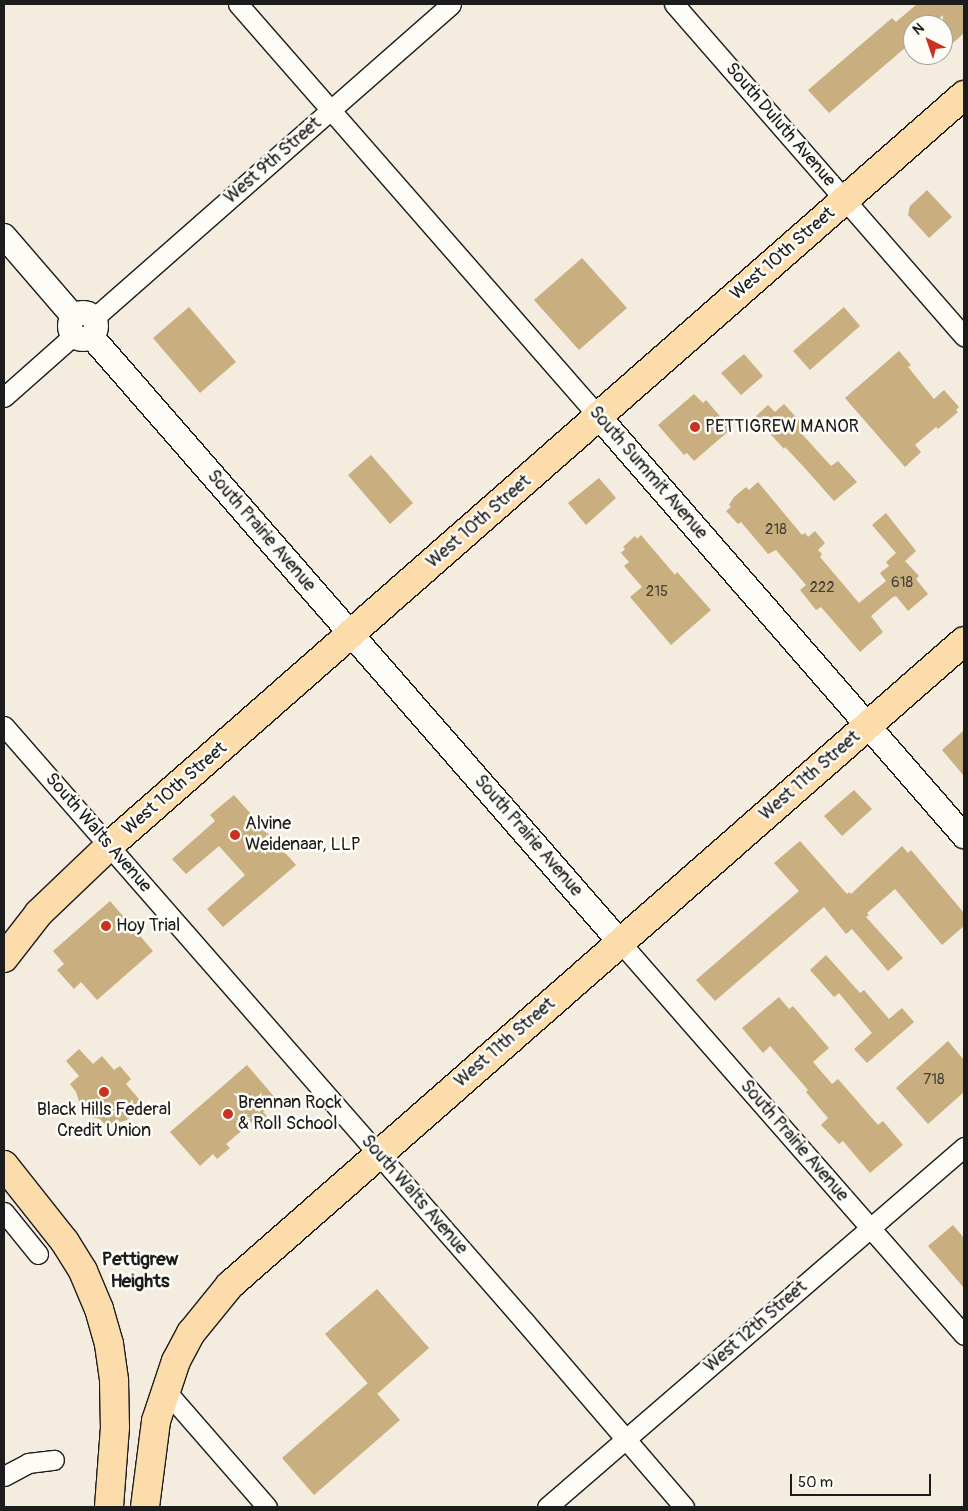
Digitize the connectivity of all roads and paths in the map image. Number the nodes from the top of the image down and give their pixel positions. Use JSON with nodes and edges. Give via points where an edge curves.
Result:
{"nodes":[{"id":1,"x":238,"y":4,"type":"edge"},
{"id":2,"x":451,"y":4,"type":"edge"},
{"id":3,"x":674,"y":4,"type":"edge"},
{"id":4,"x":964,"y":94,"type":"edge"},
{"id":5,"x":330,"y":110,"type":"junction"},
{"id":6,"x":845,"y":200,"type":"junction"},
{"id":7,"x":4,"y":236,"type":"edge"},
{"id":8,"x":83,"y":326,"type":"junction"},
{"id":9,"x":964,"y":336,"type":"edge"},
{"id":10,"x":4,"y":397,"type":"edge"},
{"id":11,"x":599,"y":417,"type":"junction"},
{"id":12,"x":352,"y":634,"type":"junction"},
{"id":13,"x":964,"y":641,"type":"edge"},
{"id":14,"x":4,"y":726,"type":"edge"},
{"id":15,"x":868,"y":726,"type":"junction"},
{"id":16,"x":964,"y":836,"type":"edge"},
{"id":17,"x":109,"y":846,"type":"junction"},
{"id":18,"x":4,"y":926,"type":"edge"},
{"id":19,"x":620,"y":942,"type":"junction"},
{"id":20,"x":4,"y":958,"type":"edge"},
{"id":21,"x":964,"y":1147,"type":"edge"},
{"id":22,"x":379,"y":1154,"type":"junction"},
{"id":23,"x":4,"y":1165,"type":"edge"},
{"id":24,"x":4,"y":1212,"type":"edge"},
{"id":25,"x":871,"y":1228,"type":"junction"},
{"id":26,"x":38,"y":1254,"type":"dead end"},
{"id":27,"x":964,"y":1335,"type":"edge"},
{"id":28,"x":165,"y":1390,"type":"junction"},
{"id":29,"x":626,"y":1439,"type":"junction"},
{"id":30,"x":54,"y":1460,"type":"dead end"},
{"id":31,"x":4,"y":1476,"type":"edge"},
{"id":32,"x":109,"y":1507,"type":"edge"},
{"id":33,"x":145,"y":1507,"type":"edge"},
{"id":34,"x":268,"y":1507,"type":"edge"},
{"id":35,"x":547,"y":1507,"type":"edge"},
{"id":36,"x":684,"y":1507,"type":"edge"}],
"edges":[{"from":1,"to":5,"type":"street","name":"South Summit Avenue"},
{"from":2,"to":5,"type":"street","name":"West 9th Street"},
{"from":3,"to":6,"type":"street","name":"South Duluth Avenue"},
{"from":4,"to":6,"type":"main road","name":"West 10th Street"},
{"from":5,"to":8,"type":"street","name":"West 9th Street"},
{"from":5,"to":11,"type":"street","name":"South Summit Avenue"},
{"from":6,"to":9,"type":"street","name":"South Duluth Avenue"},
{"from":6,"to":11,"type":"main road","name":"West 10th Street"},
{"from":7,"to":8,"type":"street","name":"South Prairie Avenue"},
{"from":8,"to":10,"type":"street","name":"West 9th Street"},
{"from":8,"to":12,"type":"street","name":"South Prairie Avenue"},
{"from":11,"to":12,"type":"main road","name":"West 10th Street"},
{"from":11,"to":15,"type":"street","name":"South Summit Avenue"},
{"from":12,"to":17,"type":"main road","name":"West 10th Street"},
{"from":12,"to":19,"type":"street","name":"South Prairie Avenue"},
{"from":13,"to":15,"type":"main road","name":"West 11th Street"},
{"from":14,"to":17,"type":"street","name":"South Walts Avenue"},
{"from":15,"to":16,"type":"street","name":"South Summit Avenue"},
{"from":15,"to":19,"type":"main road","name":"West 11th Street"},
{"from":17,"to":18,"type":"main road"},
{"from":17,"to":20,"type":"main road","name":"West 10th Street","via":[[39,913]]},
{"from":17,"to":22,"type":"street","name":"South Walts Avenue"},
{"from":19,"to":22,"type":"main road","name":"West 11th Street"},
{"from":19,"to":25,"type":"street","name":"South Prairie Avenue"},
{"from":21,"to":25,"type":"street","name":"West 12th Street"},
{"from":22,"to":28,"type":"main road","name":"West 11th Street","via":[[224,1292],[191,1333]]},
{"from":22,"to":29,"type":"street","name":"South Walts Avenue"},
{"from":23,"to":32,"type":"main road","via":[[65,1242],[83,1271],[99,1308],[109,1344],[114,1381],[115,1427]]},
{"from":24,"to":26,"type":"street"},
{"from":25,"to":27,"type":"street","name":"South Prairie Avenue"},
{"from":25,"to":29,"type":"street","name":"West 12th Street"},
{"from":28,"to":33,"type":"main road","name":"West 11th Street","via":[[156,1421]]},
{"from":28,"to":34,"type":"street"},
{"from":29,"to":35,"type":"street","name":"West 12th Street"},
{"from":29,"to":36,"type":"street","name":"South Walts Avenue"},
{"from":30,"to":31,"type":"street","via":[[28,1463]]}]}
